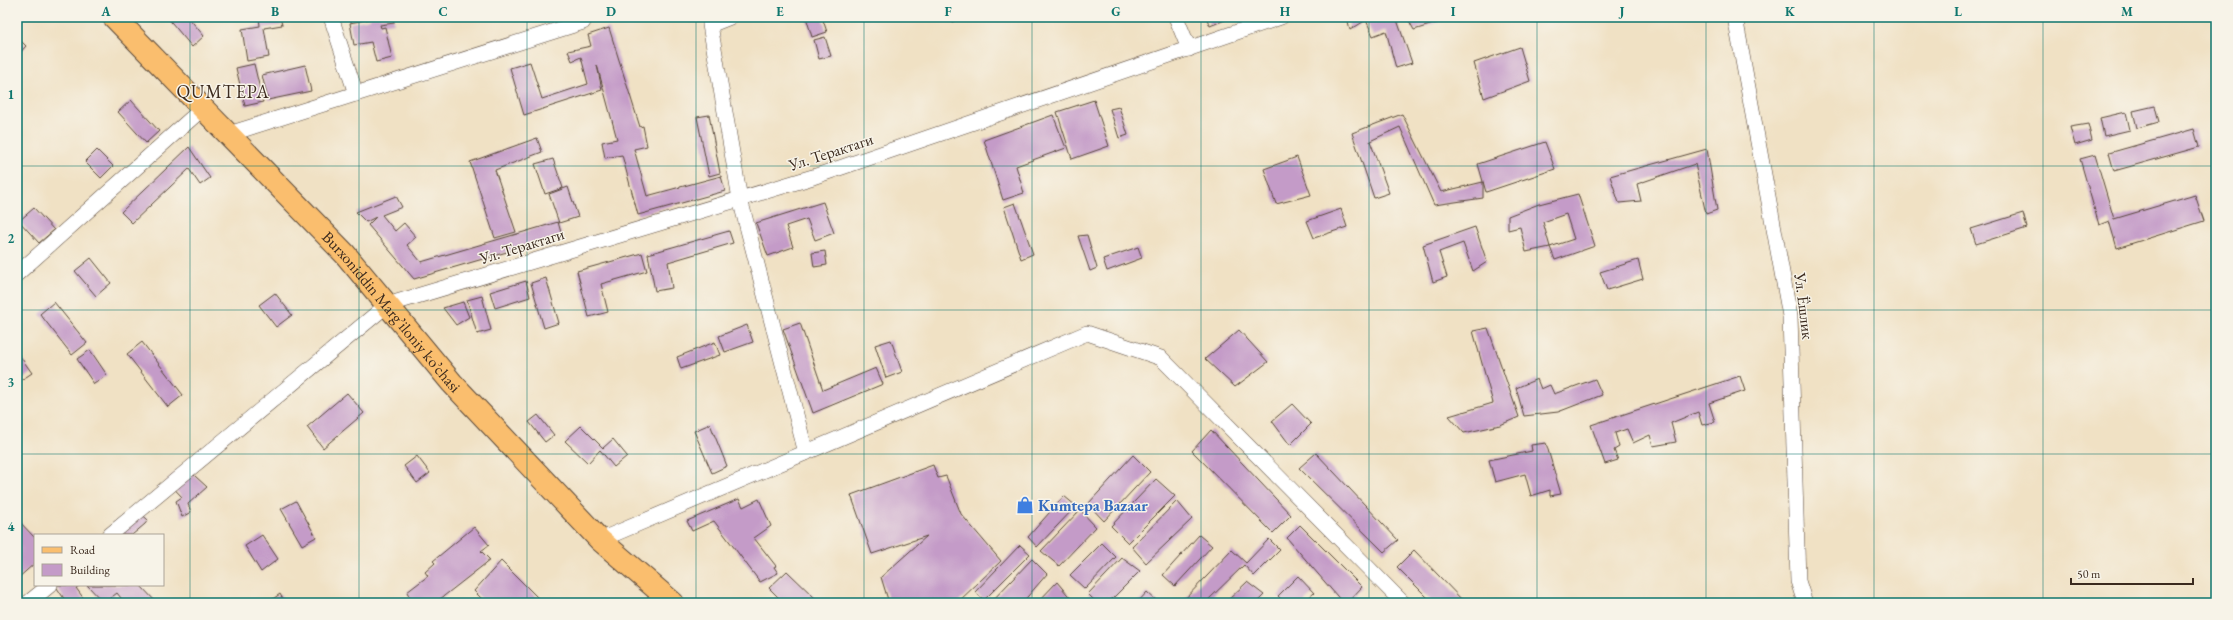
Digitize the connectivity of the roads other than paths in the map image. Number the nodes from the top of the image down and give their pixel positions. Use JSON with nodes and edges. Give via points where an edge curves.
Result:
{"nodes":[{"id":1,"x":114,"y":17,"type":"edge"},
{"id":2,"x":331,"y":17,"type":"edge"},
{"id":3,"x":581,"y":17,"type":"edge"},
{"id":4,"x":730,"y":17,"type":"edge"},
{"id":5,"x":1176,"y":17,"type":"edge"},
{"id":6,"x":1281,"y":17,"type":"edge"},
{"id":7,"x":1735,"y":17,"type":"edge"},
{"id":8,"x":709,"y":21,"type":"edge"},
{"id":9,"x":1189,"y":49,"type":"junction"},
{"id":10,"x":356,"y":94,"type":"junction"},
{"id":11,"x":203,"y":108,"type":"junction"},
{"id":12,"x":229,"y":134,"type":"junction"},
{"id":13,"x":740,"y":199,"type":"junction"},
{"id":14,"x":17,"y":274,"type":"edge"},
{"id":15,"x":387,"y":305,"type":"junction"},
{"id":16,"x":806,"y":453,"type":"junction"},
{"id":17,"x":111,"y":534,"type":"edge"},
{"id":18,"x":600,"y":540,"type":"junction"},
{"id":19,"x":49,"y":586,"type":"edge"},
{"id":20,"x":28,"y":603,"type":"edge"},
{"id":21,"x":673,"y":603,"type":"edge"},
{"id":22,"x":1403,"y":603,"type":"edge"},
{"id":23,"x":1805,"y":603,"type":"edge"}],
"edges":[{"from":1,"to":11,"type":"main road","name":"Burxoniddin Marg’iloniy ko’chasi"},
{"from":2,"to":10,"type":"street"},
{"from":3,"to":10,"type":"street","via":[[583,22]]},
{"from":4,"to":8,"type":"street"},
{"from":5,"to":9,"type":"street"},
{"from":6,"to":9,"type":"street","name":"Ул. Терактаги"},
{"from":7,"to":23,"type":"street","name":"Ул. Ёшлик","via":[[1790,316],[1798,581]]},
{"from":8,"to":13,"type":"street"},
{"from":9,"to":13,"type":"street","name":"Ул. Терактаги","via":[[813,177]]},
{"from":10,"to":12,"type":"street"},
{"from":11,"to":12,"type":"main road","name":"Burxoniddin Marg’iloniy ko’chasi"},
{"from":11,"to":14,"type":"street"},
{"from":12,"to":15,"type":"main road","name":"Burxoniddin Marg’iloniy ko’chasi","via":[[345,254]]},
{"from":13,"to":15,"type":"street","name":"Ул. Терактаги"},
{"from":13,"to":16,"type":"street"},
{"from":15,"to":17,"type":"street"},
{"from":15,"to":18,"type":"main road","name":"Burxoniddin Marg’iloniy ko’chasi","via":[[452,383]]},
{"from":16,"to":18,"type":"street"},
{"from":16,"to":22,"type":"street","via":[[1087,333],[1161,358]]},
{"from":18,"to":21,"type":"main road","name":"Burxoniddin Marg’iloniy ko’chasi"},
{"from":19,"to":20,"type":"street"}]}
